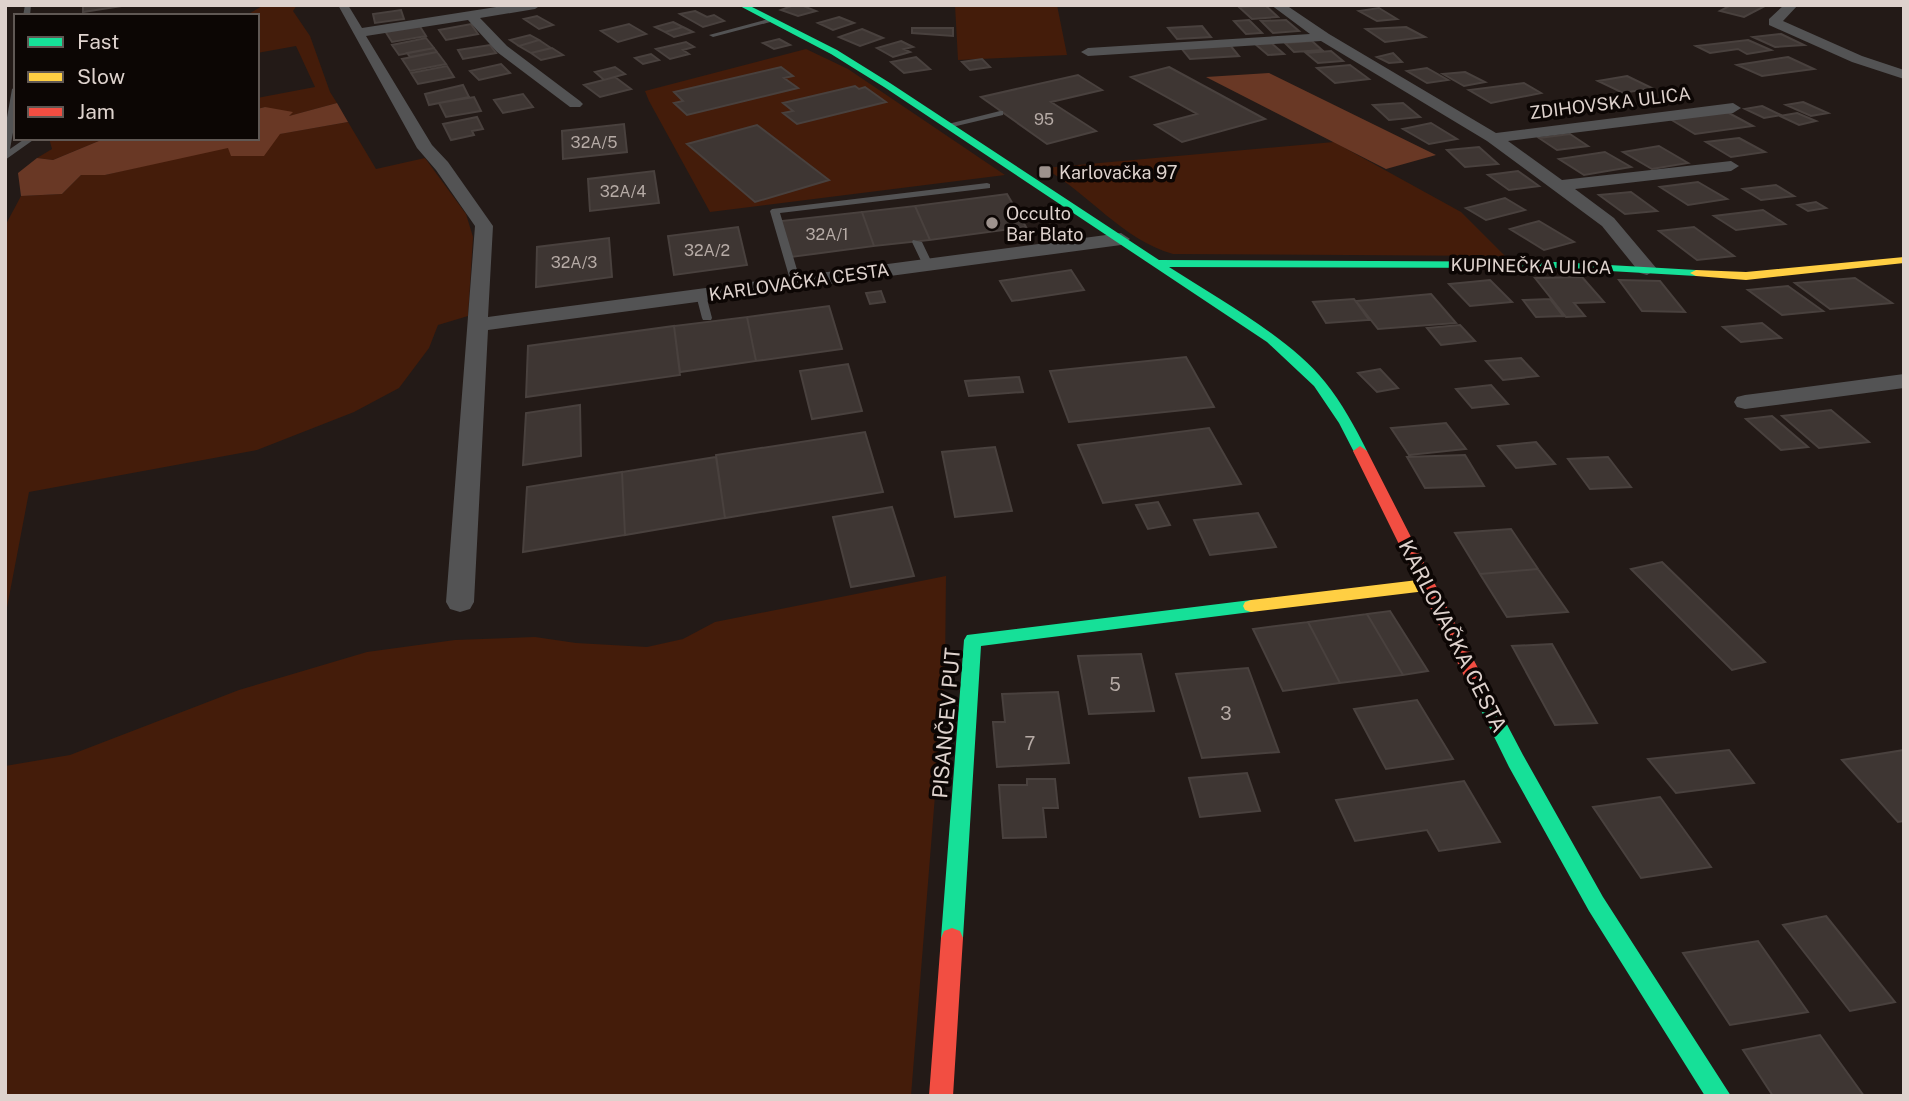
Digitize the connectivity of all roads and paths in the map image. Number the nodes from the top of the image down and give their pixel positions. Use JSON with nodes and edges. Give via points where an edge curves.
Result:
{"nodes":[{"id":1,"x":535,"y":5,"type":"edge"},
{"id":2,"x":742,"y":5,"type":"edge"},
{"id":3,"x":1277,"y":5,"type":"edge"},
{"id":4,"x":1792,"y":5,"type":"edge"},
{"id":5,"x":343,"y":7,"type":"dead end"},
{"id":6,"x":471,"y":15,"type":"junction"},
{"id":7,"x":772,"y":20,"type":"junction"},
{"id":8,"x":358,"y":33,"type":"junction"},
{"id":9,"x":713,"y":35,"type":"dead end"},
{"id":10,"x":1324,"y":37,"type":"junction"},
{"id":11,"x":1088,"y":52,"type":"dead end"},
{"id":12,"x":1904,"y":75,"type":"edge"},
{"id":13,"x":14,"y":101,"type":"edge"},
{"id":14,"x":575,"y":104,"type":"dead end"},
{"id":15,"x":1733,"y":108,"type":"dead end"},
{"id":16,"x":1000,"y":113,"type":"dead end"},
{"id":17,"x":948,"y":125,"type":"junction"},
{"id":18,"x":1493,"y":138,"type":"junction"},
{"id":19,"x":29,"y":140,"type":"edge"},
{"id":20,"x":5,"y":157,"type":"edge"},
{"id":21,"x":1731,"y":166,"type":"dead end"},
{"id":22,"x":987,"y":186,"type":"dead end"},
{"id":23,"x":1559,"y":186,"type":"junction"},
{"id":24,"x":1121,"y":239,"type":"junction"},
{"id":25,"x":917,"y":242,"type":"dead end"},
{"id":26,"x":1904,"y":260,"type":"edge"},
{"id":27,"x":1157,"y":262,"type":"junction"},
{"id":28,"x":928,"y":265,"type":"junction"},
{"id":29,"x":1647,"y":269,"type":"junction"},
{"id":30,"x":796,"y":283,"type":"junction"},
{"id":31,"x":701,"y":295,"type":"junction"},
{"id":32,"x":707,"y":318,"type":"dead end"},
{"id":33,"x":477,"y":325,"type":"junction"},
{"id":34,"x":1904,"y":381,"type":"edge"},
{"id":35,"x":1745,"y":402,"type":"dead end"},
{"id":36,"x":1426,"y":585,"type":"junction"},
{"id":37,"x":460,"y":602,"type":"dead end"},
{"id":38,"x":941,"y":1096,"type":"edge"},
{"id":39,"x":1719,"y":1096,"type":"edge"}],
"edges":[{"from":1,"to":6,"type":"street"},
{"from":2,"to":7,"type":"street","name":"KARLOVAČKA CESTA"},
{"from":3,"to":10,"type":"street"},
{"from":4,"to":12,"type":"street","via":[[1774,22]]},
{"from":5,"to":8,"type":"street"},
{"from":6,"to":8,"type":"street"},
{"from":6,"to":14,"type":"street","via":[[502,49]]},
{"from":7,"to":9,"type":"lane"},
{"from":7,"to":17,"type":"street","name":"KARLOVAČKA CESTA","via":[[834,52]]},
{"from":8,"to":33,"type":"street","via":[[425,148],[484,226]]},
{"from":10,"to":11,"type":"street"},
{"from":10,"to":18,"type":"street"},
{"from":13,"to":20,"type":"lane"},
{"from":15,"to":18,"type":"street","name":"ZDIHOVSKA ULICA"},
{"from":16,"to":17,"type":"lane"},
{"from":17,"to":24,"type":"street","name":"KARLOVAČKA CESTA"},
{"from":18,"to":23,"type":"street"},
{"from":19,"to":20,"type":"lane"},
{"from":21,"to":23,"type":"street"},
{"from":22,"to":30,"type":"lane","via":[[775,211]]},
{"from":23,"to":29,"type":"street","via":[[1608,222]]},
{"from":24,"to":27,"type":"street","name":"KARLOVAČKA CESTA"},
{"from":24,"to":28,"type":"street","name":"KARLOVAČKA CESTA"},
{"from":25,"to":28,"type":"lane"},
{"from":26,"to":29,"type":"street","name":"KUPINEČKA ULICA","via":[[1746,276]]},
{"from":27,"to":29,"type":"street","name":"KUPINEČKA ULICA"},
{"from":27,"to":36,"type":"street","name":"KARLOVAČKA CESTA","via":[[1271,340],[1319,383],[1370,468]]},
{"from":28,"to":30,"type":"street","name":"KARLOVAČKA CESTA"},
{"from":30,"to":31,"type":"street","name":"KARLOVAČKA CESTA"},
{"from":31,"to":32,"type":"lane"},
{"from":31,"to":33,"type":"street","name":"KARLOVAČKA CESTA"},
{"from":33,"to":37,"type":"street"},
{"from":34,"to":35,"type":"street"},
{"from":36,"to":38,"type":"street","name":"PISANČEV PUT","via":[[973,640]]},
{"from":36,"to":39,"type":"street","name":"KARLOVAČKA CESTA","via":[[1596,904]]}]}
